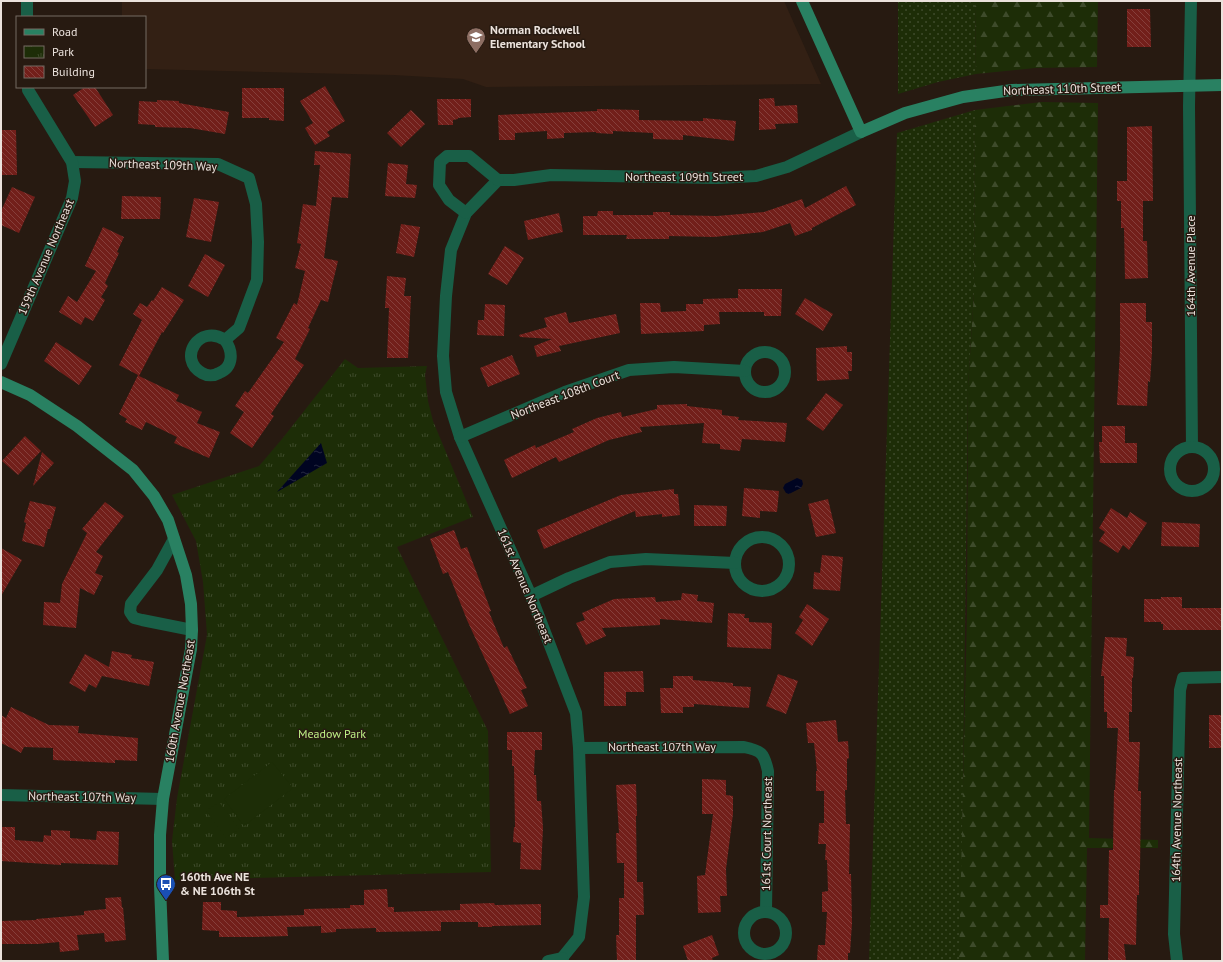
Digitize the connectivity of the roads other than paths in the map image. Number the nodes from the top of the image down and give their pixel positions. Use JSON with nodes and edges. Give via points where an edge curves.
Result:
{"nodes":[{"id":1,"x":27,"y":1,"type":"edge"},
{"id":2,"x":802,"y":1,"type":"edge"},
{"id":3,"x":1191,"y":1,"type":"edge"},
{"id":4,"x":27,"y":16,"type":"edge"},
{"id":5,"x":1190,"y":85,"type":"junction"},
{"id":6,"x":1222,"y":85,"type":"edge"},
{"id":7,"x":28,"y":88,"type":"edge"},
{"id":8,"x":860,"y":132,"type":"junction"},
{"id":9,"x":72,"y":162,"type":"junction"},
{"id":10,"x":498,"y":180,"type":"junction"},
{"id":11,"x":466,"y":213,"type":"junction"},
{"id":12,"x":225,"y":340,"type":"dead end"},
{"id":13,"x":1,"y":364,"type":"edge"},
{"id":14,"x":744,"y":371,"type":"dead end"},
{"id":15,"x":1,"y":382,"type":"edge"},
{"id":16,"x":460,"y":437,"type":"junction"},
{"id":17,"x":1192,"y":447,"type":"dead end"},
{"id":18,"x":174,"y":539,"type":"junction"},
{"id":19,"x":735,"y":563,"type":"junction"},
{"id":20,"x":531,"y":596,"type":"junction"},
{"id":21,"x":192,"y":630,"type":"junction"},
{"id":22,"x":1222,"y":677,"type":"edge"},
{"id":23,"x":744,"y":747,"type":"joint"},
{"id":24,"x":579,"y":748,"type":"junction"},
{"id":25,"x":1,"y":795,"type":"edge"},
{"id":26,"x":163,"y":799,"type":"junction"},
{"id":27,"x":766,"y":911,"type":"dead end"},
{"id":28,"x":562,"y":960,"type":"edge"},
{"id":29,"x":163,"y":961,"type":"edge"},
{"id":30,"x":548,"y":961,"type":"edge"},
{"id":31,"x":1177,"y":961,"type":"edge"}],
"edges":[{"from":1,"to":4,"type":"street"},
{"from":2,"to":8,"type":"street"},
{"from":3,"to":5,"type":"street"},
{"from":5,"to":6,"type":"street","name":"Northeast 110th Street"},
{"from":5,"to":8,"type":"street","name":"Northeast 110th Street","via":[[1012,90],[963,97],[906,113]]},
{"from":5,"to":17,"type":"street","name":"164th Avenue Place"},
{"from":7,"to":9,"type":"street","name":"159th Avenue Northeast"},
{"from":8,"to":10,"type":"street","name":"Northeast 109th Street","via":[[787,167],[756,176],[717,178],[552,175]]},
{"from":9,"to":12,"type":"street","name":"Northeast 109th Way","via":[[218,164],[249,178],[256,204],[257,280],[239,328]]},
{"from":9,"to":13,"type":"street","name":"159th Avenue Northeast","via":[[75,181],[72,198]]},
{"from":10,"to":11,"type":"street","name":"161st Avenue Northeast"},
{"from":10,"to":11,"type":"street","via":[[469,156],[447,156],[440,162],[440,185],[449,200]]},
{"from":11,"to":16,"type":"street","name":"161st Avenue Northeast","via":[[452,250],[446,296],[443,356],[446,392]]},
{"from":14,"to":16,"type":"street","name":"Northeast 108th Court","via":[[674,367],[629,370],[566,392]]},
{"from":15,"to":18,"type":"street","name":"160th Avenue Northeast","via":[[30,395],[77,426],[133,470],[168,520]]},
{"from":16,"to":20,"type":"street","name":"161st Avenue Northeast"},
{"from":18,"to":21,"type":"street","name":"160th Avenue Northeast","via":[[186,575]]},
{"from":18,"to":21,"type":"street","via":[[157,570],[131,604],[130,612],[134,618]]},
{"from":19,"to":19,"type":"street","via":[[740,580],[755,590],[772,589],[786,577],[789,569],[787,552],[782,544],[765,537],[748,540],[739,550]]},
{"from":19,"to":20,"type":"street","via":[[646,559],[610,562]]},
{"from":20,"to":24,"type":"street","name":"161st Avenue Northeast","via":[[576,713]]},
{"from":21,"to":26,"type":"street","name":"160th Avenue Northeast","via":[[191,649]]},
{"from":22,"to":31,"type":"street","name":"164th Avenue Northeast","via":[[1183,678],[1179,701],[1174,934]]},
{"from":23,"to":24,"type":"street","name":"Northeast 107th Way"},
{"from":23,"to":27,"type":"street","name":"161st Court Northeast","via":[[757,750],[765,757],[768,771]]},
{"from":24,"to":28,"type":"street","name":"161st Avenue Northeast","via":[[584,897],[579,937]]},
{"from":25,"to":26,"type":"street","name":"Northeast 107th Way"},
{"from":26,"to":29,"type":"street","name":"160th Avenue Northeast","via":[[160,886]]},
{"from":28,"to":30,"type":"street"}]}
